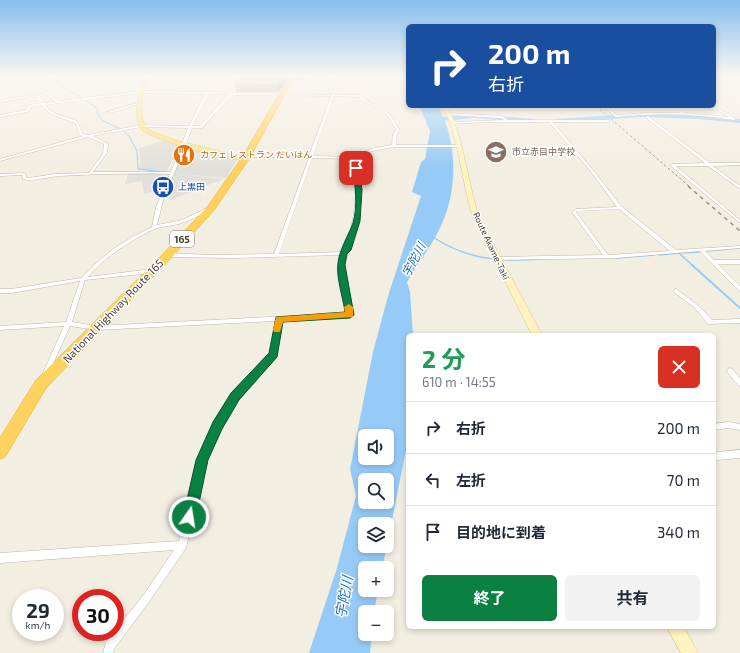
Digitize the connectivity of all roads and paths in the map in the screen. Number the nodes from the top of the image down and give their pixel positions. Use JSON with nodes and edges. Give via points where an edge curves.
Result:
{"nodes":[{"id":1,"x":30,"y":106,"type":"edge"},
{"id":2,"x":45,"y":106,"type":"edge"},
{"id":3,"x":127,"y":106,"type":"edge"},
{"id":4,"x":141,"y":106,"type":"edge"},
{"id":5,"x":200,"y":106,"type":"edge"},
{"id":6,"x":220,"y":106,"type":"edge"},
{"id":7,"x":275,"y":106,"type":"edge"},
{"id":8,"x":329,"y":106,"type":"edge"},
{"id":9,"x":375,"y":106,"type":"edge"},
{"id":10,"x":445,"y":108,"type":"edge"},
{"id":11,"x":606,"y":108,"type":"edge"},
{"id":12,"x":675,"y":108,"type":"edge"},
{"id":13,"x":715,"y":108,"type":"edge"},
{"id":14,"x":109,"y":112,"type":"dead end"},
{"id":15,"x":0,"y":116,"type":"edge"},
{"id":16,"x":688,"y":116,"type":"junction"},
{"id":17,"x":647,"y":117,"type":"junction"},
{"id":18,"x":450,"y":119,"type":"junction"},
{"id":19,"x":589,"y":119,"type":"junction"},
{"id":20,"x":506,"y":120,"type":"junction"},
{"id":21,"x":608,"y":121,"type":"dead end"},
{"id":22,"x":551,"y":122,"type":"junction"},
{"id":23,"x":740,"y":122,"type":"edge"},
{"id":24,"x":141,"y":126,"type":"junction"},
{"id":25,"x":190,"y":127,"type":"junction"},
{"id":26,"x":86,"y":137,"type":"junction"},
{"id":27,"x":184,"y":143,"type":"junction"},
{"id":28,"x":394,"y":146,"type":"junction"},
{"id":29,"x":457,"y":146,"type":"junction"},
{"id":30,"x":246,"y":157,"type":"junction"},
{"id":31,"x":311,"y":158,"type":"junction"},
{"id":32,"x":354,"y":158,"type":"junction"},
{"id":33,"x":0,"y":160,"type":"edge"},
{"id":34,"x":709,"y":164,"type":"junction"},
{"id":35,"x":740,"y":164,"type":"edge"},
{"id":36,"x":171,"y":173,"type":"junction"},
{"id":37,"x":90,"y":174,"type":"junction"},
{"id":38,"x":0,"y":175,"type":"edge"},
{"id":39,"x":740,"y":188,"type":"edge"},
{"id":40,"x":211,"y":208,"type":"junction"},
{"id":41,"x":620,"y":208,"type":"junction"},
{"id":42,"x":740,"y":222,"type":"edge"},
{"id":43,"x":154,"y":227,"type":"junction"},
{"id":44,"x":740,"y":246,"type":"edge"},
{"id":45,"x":701,"y":250,"type":"junction"},
{"id":46,"x":675,"y":252,"type":"junction"},
{"id":47,"x":343,"y":253,"type":"junction"},
{"id":48,"x":276,"y":254,"type":"junction"},
{"id":49,"x":168,"y":255,"type":"junction"},
{"id":50,"x":606,"y":256,"type":"junction"},
{"id":51,"x":497,"y":260,"type":"junction"},
{"id":52,"x":714,"y":262,"type":"junction"},
{"id":53,"x":740,"y":262,"type":"edge"},
{"id":54,"x":152,"y":271,"type":"junction"},
{"id":55,"x":83,"y":279,"type":"junction"},
{"id":56,"x":740,"y":289,"type":"edge"},
{"id":57,"x":0,"y":291,"type":"edge"},
{"id":58,"x":676,"y":291,"type":"dead end"},
{"id":59,"x":279,"y":319,"type":"junction"},
{"id":60,"x":740,"y":321,"type":"edge"},
{"id":61,"x":68,"y":324,"type":"junction"},
{"id":62,"x":0,"y":328,"type":"edge"},
{"id":63,"x":96,"y":328,"type":"junction"},
{"id":64,"x":536,"y":333,"type":"edge"},
{"id":65,"x":730,"y":371,"type":"dead end"},
{"id":66,"x":740,"y":383,"type":"edge"},
{"id":67,"x":42,"y":384,"type":"junction"},
{"id":68,"x":716,"y":427,"type":"edge"},
{"id":69,"x":739,"y":429,"type":"edge"},
{"id":70,"x":0,"y":452,"type":"edge"},
{"id":71,"x":740,"y":454,"type":"edge"},
{"id":72,"x":718,"y":456,"type":"dead end"},
{"id":73,"x":183,"y":545,"type":"junction"},
{"id":74,"x":0,"y":558,"type":"edge"},
{"id":75,"x":676,"y":629,"type":"edge"},
{"id":76,"x":108,"y":653,"type":"edge"},
{"id":77,"x":690,"y":653,"type":"edge"}],
"edges":[{"from":1,"to":15,"type":"street","via":[[28,110]]},
{"from":2,"to":26,"type":"street","via":[[50,112],[76,122],[80,133]]},
{"from":3,"to":14,"type":"street"},
{"from":4,"to":24,"type":"main road"},
{"from":5,"to":25,"type":"street"},
{"from":6,"to":25,"type":"street","via":[[201,127]]},
{"from":7,"to":30,"type":"highway","name":"National Highway Route 165","number":"165"},
{"from":8,"to":31,"type":"street"},
{"from":9,"to":28,"type":"street","via":[[391,118],[398,130]]},
{"from":10,"to":18,"type":"main road","name":"Route Akame-Taki"},
{"from":11,"to":16,"type":"street","via":[[616,116],[644,113]]},
{"from":12,"to":16,"type":"street"},
{"from":13,"to":16,"type":"street","via":[[734,119]]},
{"from":16,"to":17,"type":"street"},
{"from":16,"to":23,"type":"street"},
{"from":17,"to":19,"type":"street"},
{"from":17,"to":34,"type":"street"},
{"from":18,"to":20,"type":"street"},
{"from":18,"to":20,"type":"street"},
{"from":18,"to":29,"type":"main road","name":"Route Akame-Taki"},
{"from":19,"to":21,"type":"street"},
{"from":19,"to":22,"type":"street"},
{"from":20,"to":22,"type":"street"},
{"from":22,"to":41,"type":"street"},
{"from":24,"to":25,"type":"street"},
{"from":24,"to":26,"type":"street"},
{"from":24,"to":27,"type":"main road","via":[[152,134]]},
{"from":25,"to":27,"type":"street"},
{"from":26,"to":33,"type":"street"},
{"from":26,"to":37,"type":"street","via":[[103,142],[106,148]]},
{"from":27,"to":30,"type":"main road"},
{"from":27,"to":36,"type":"street"},
{"from":28,"to":29,"type":"street"},
{"from":28,"to":32,"type":"street","via":[[371,150]]},
{"from":29,"to":51,"type":"main road","name":"Route Akame-Taki","via":[[473,208]]},
{"from":30,"to":31,"type":"street"},
{"from":30,"to":40,"type":"highway","name":"National Highway Route 165","number":"165"},
{"from":31,"to":32,"type":"street"},
{"from":31,"to":48,"type":"street"},
{"from":32,"to":47,"type":"street","via":[[358,177],[359,207],[347,250]]},
{"from":34,"to":35,"type":"street"},
{"from":34,"to":39,"type":"street"},
{"from":34,"to":42,"type":"street","via":[[672,165]]},
{"from":36,"to":37,"type":"street","via":[[140,171]]},
{"from":36,"to":43,"type":"street","via":[[157,209]]},
{"from":37,"to":38,"type":"street","via":[[28,179],[24,178],[24,174]]},
{"from":40,"to":43,"type":"street","via":[[181,222]]},
{"from":40,"to":49,"type":"highway","name":"National Highway Route 165","number":"165"},
{"from":41,"to":46,"type":"street"},
{"from":41,"to":50,"type":"street","via":[[574,212]]},
{"from":43,"to":55,"type":"street","via":[[98,263]]},
{"from":44,"to":45,"type":"street"},
{"from":45,"to":46,"type":"street"},
{"from":45,"to":52,"type":"street"},
{"from":46,"to":50,"type":"street"},
{"from":47,"to":48,"type":"street"},
{"from":47,"to":59,"type":"street","via":[[341,265],[350,315]]},
{"from":48,"to":49,"type":"street","via":[[221,257]]},
{"from":49,"to":54,"type":"highway","name":"National Highway Route 165","number":"165"},
{"from":50,"to":51,"type":"street"},
{"from":51,"to":64,"type":"main road","name":"Route Akame-Taki"},
{"from":52,"to":53,"type":"street"},
{"from":52,"to":56,"type":"street"},
{"from":54,"to":55,"type":"street"},
{"from":54,"to":63,"type":"highway","name":"National Highway Route 165","number":"165"},
{"from":55,"to":57,"type":"street"},
{"from":55,"to":61,"type":"street"},
{"from":58,"to":60,"type":"street","via":[[697,307],[710,322]]},
{"from":59,"to":63,"type":"street"},
{"from":59,"to":73,"type":"street","via":[[273,354],[235,396],[217,426],[202,460]]},
{"from":61,"to":62,"type":"street"},
{"from":61,"to":63,"type":"street"},
{"from":61,"to":67,"type":"street"},
{"from":63,"to":67,"type":"highway","name":"National Highway Route 165","number":"165"},
{"from":65,"to":66,"type":"street"},
{"from":67,"to":70,"type":"highway","name":"National Highway Route 165","number":"165"},
{"from":68,"to":69,"type":"street","via":[[728,425]]},
{"from":71,"to":72,"type":"street"},
{"from":73,"to":74,"type":"street"},
{"from":73,"to":76,"type":"street","via":[[110,646]]},
{"from":75,"to":77,"type":"main road"}]}
